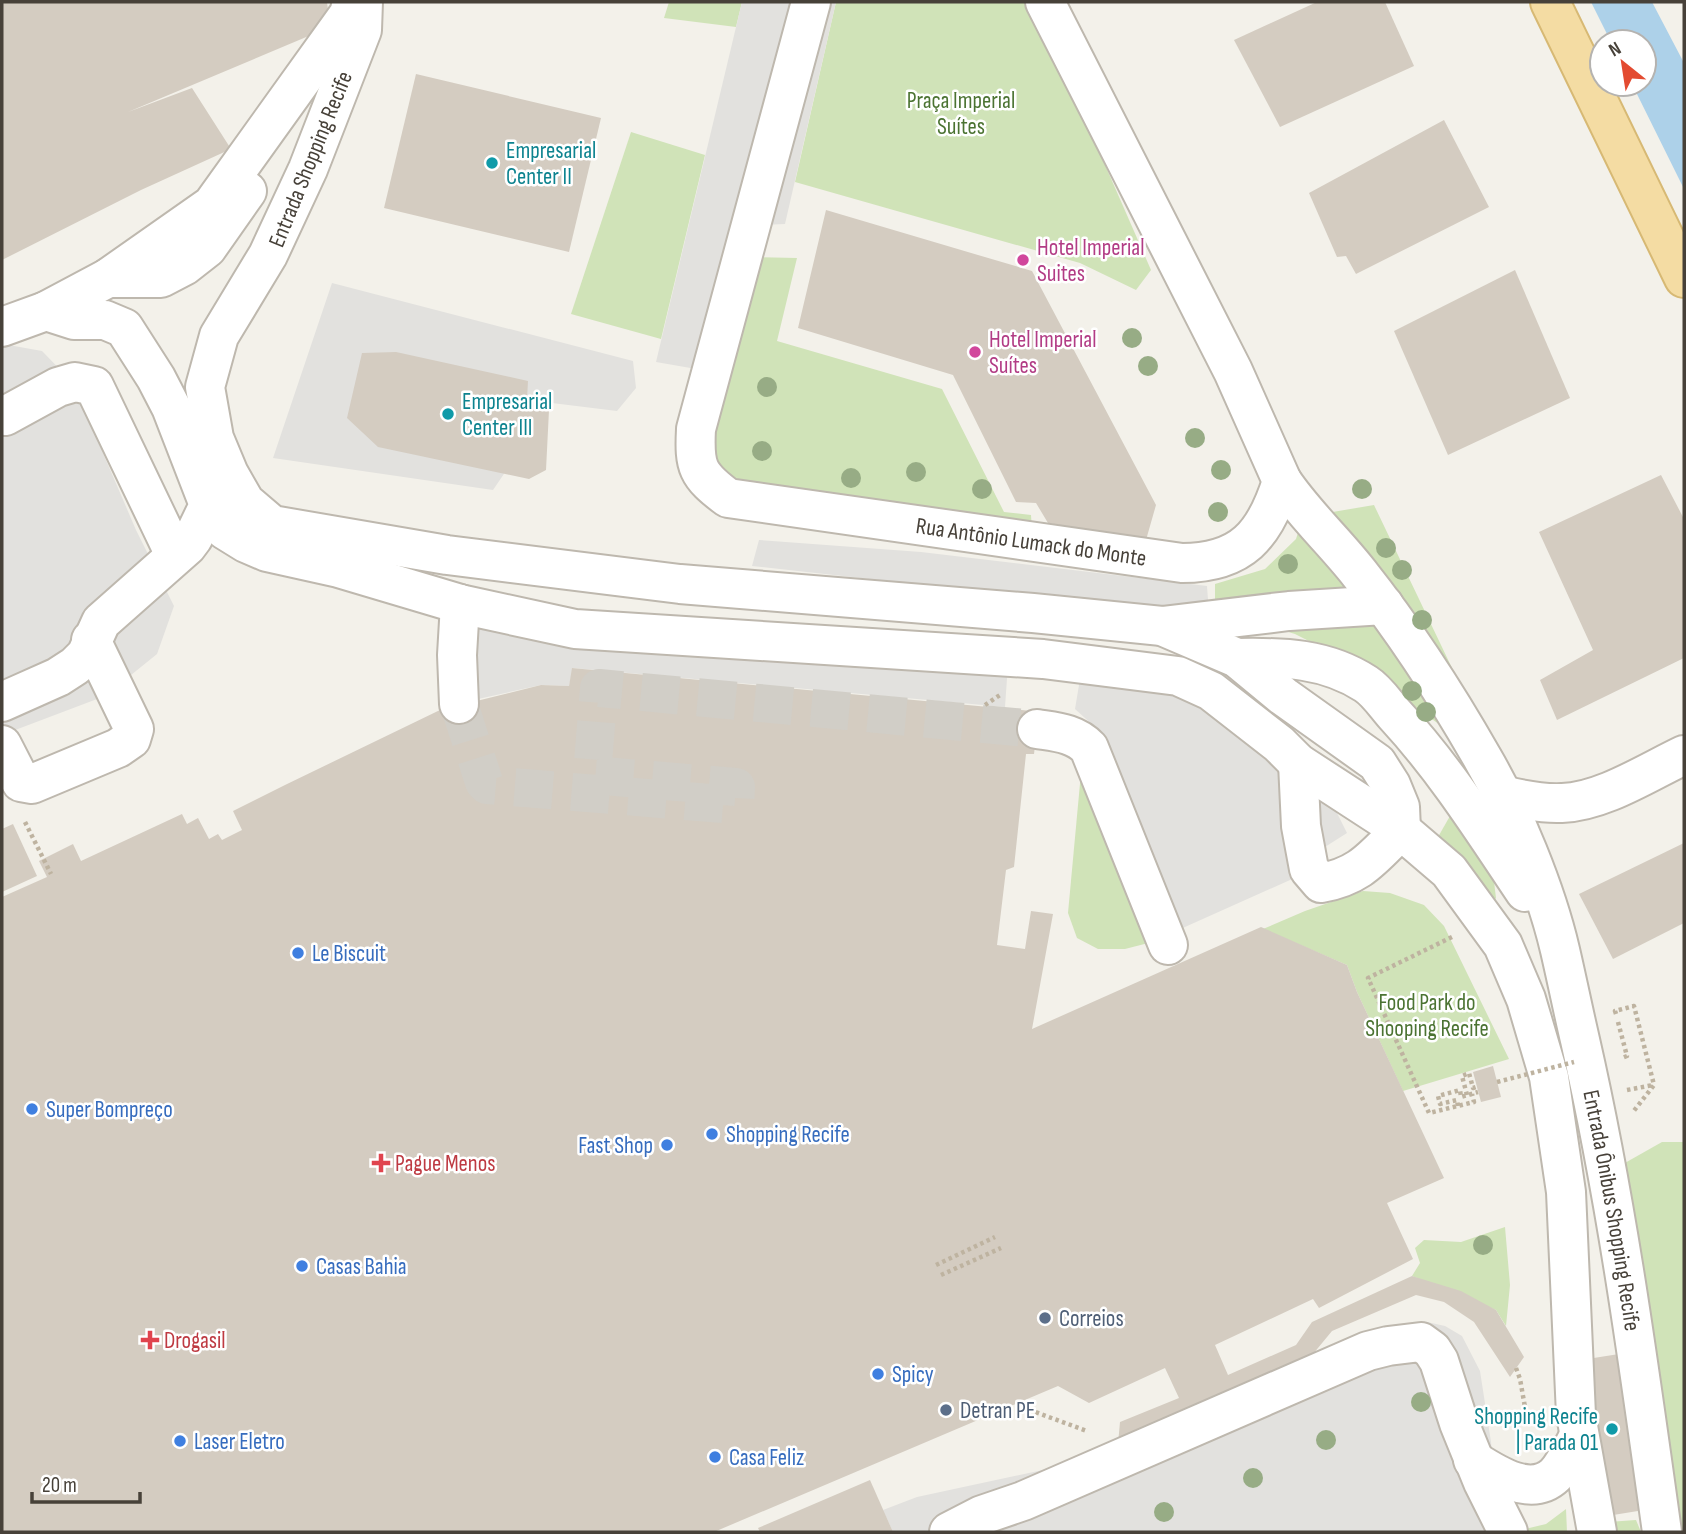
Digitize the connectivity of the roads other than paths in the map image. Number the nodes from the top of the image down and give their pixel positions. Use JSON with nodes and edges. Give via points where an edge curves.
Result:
{"nodes":[{"id":1,"x":811,"y":2,"type":"edge"},
{"id":2,"x":1045,"y":2,"type":"edge"},
{"id":3,"x":1550,"y":2,"type":"edge"},
{"id":4,"x":356,"y":12,"type":"edge"},
{"id":5,"x":1684,"y":278,"type":"edge"},
{"id":6,"x":46,"y":311,"type":"junction"},
{"id":7,"x":2,"y":327,"type":"edge"},
{"id":8,"x":5,"y":416,"type":"dead end"},
{"id":9,"x":1282,"y":481,"type":"junction"},
{"id":10,"x":209,"y":505,"type":"junction"},
{"id":11,"x":176,"y":555,"type":"junction"},
{"id":12,"x":460,"y":604,"type":"junction"},
{"id":13,"x":1384,"y":605,"type":"junction"},
{"id":14,"x":1162,"y":626,"type":"junction"},
{"id":15,"x":91,"y":640,"type":"junction"},
{"id":16,"x":1237,"y":658,"type":"junction"},
{"id":17,"x":1327,"y":666,"type":"junction"},
{"id":18,"x":2,"y":702,"type":"edge"},
{"id":19,"x":459,"y":704,"type":"tunnel mouth"},
{"id":20,"x":1325,"y":727,"type":"junction"},
{"id":21,"x":1037,"y":729,"type":"tunnel mouth"},
{"id":22,"x":2,"y":745,"type":"edge"},
{"id":23,"x":1684,"y":755,"type":"edge"},
{"id":24,"x":1298,"y":764,"type":"junction"},
{"id":25,"x":1502,"y":795,"type":"junction"},
{"id":26,"x":1401,"y":830,"type":"junction"},
{"id":27,"x":1161,"y":928,"type":"dead end"},
{"id":28,"x":1560,"y":950,"type":"junction"},
{"id":29,"x":1579,"y":1436,"type":"junction"},
{"id":30,"x":1474,"y":1460,"type":"junction"},
{"id":31,"x":1598,"y":1531,"type":"edge"},
{"id":32,"x":949,"y":1532,"type":"edge"},
{"id":33,"x":1508,"y":1532,"type":"edge"},
{"id":34,"x":1662,"y":1532,"type":"edge"}],
"edges":[{"from":1,"to":9,"type":"street","name":"Rua Antônio Lumack do Monte","via":[[696,429],[695,455],[701,474],[714,488],[728,499],[1205,563],[1232,555],[1259,531]]},
{"from":2,"to":9,"type":"street","via":[[1233,371]]},
{"from":3,"to":5,"type":"main road"},
{"from":4,"to":6,"type":"street","via":[[212,205],[108,278]]},
{"from":4,"to":14,"type":"street","name":"Entrada Shopping Recife","via":[[360,90],[337,158],[299,229],[268,254],[219,337],[205,387],[214,438],[229,474],[245,502],[272,526],[447,555],[680,584]]},
{"from":6,"to":7,"type":"street"},
{"from":6,"to":10,"type":"street","via":[[74,320],[105,320],[124,328],[171,407]]},
{"from":8,"to":11,"type":"street","via":[[58,387],[75,382],[94,386]]},
{"from":9,"to":13,"type":"street"},
{"from":10,"to":11,"type":"street","via":[[193,538]]},
{"from":10,"to":12,"type":"street","via":[[225,530],[267,552]]},
{"from":11,"to":15,"type":"street","via":[[101,622]]},
{"from":12,"to":19,"type":"street"},
{"from":12,"to":24,"type":"street","via":[[575,629],[1043,659],[1178,676],[1211,691]]},
{"from":13,"to":14,"type":"street"},
{"from":13,"to":25,"type":"street","via":[[1415,648]]},
{"from":14,"to":16,"type":"street"},
{"from":15,"to":18,"type":"street","via":[[75,666]]},
{"from":15,"to":22,"type":"street","via":[[134,729],[131,738],[118,748],[32,784],[21,782]]},
{"from":16,"to":17,"type":"street","via":[[1279,657]]},
{"from":16,"to":20,"type":"street"},
{"from":17,"to":20,"type":"street"},
{"from":17,"to":28,"type":"street","via":[[1368,684],[1420,742],[1530,898]]},
{"from":20,"to":26,"type":"street","via":[[1377,763],[1400,807]]},
{"from":21,"to":27,"type":"street","via":[[1071,735],[1089,748]]},
{"from":23,"to":25,"type":"street","via":[[1594,798],[1564,803]]},
{"from":24,"to":26,"type":"street"},
{"from":24,"to":26,"type":"street","via":[[1309,869],[1321,883],[1343,879],[1361,868]]},
{"from":25,"to":28,"type":"street","name":"Entrada Ônibus Shopping Recife","via":[[1543,892]]},
{"from":26,"to":29,"type":"street","via":[[1449,871],[1487,920],[1527,999],[1549,1077],[1566,1192]]},
{"from":28,"to":34,"type":"street","name":"Entrada Ônibus Shopping Recife","via":[[1599,1122],[1621,1247]]},
{"from":29,"to":30,"type":"street","via":[[1556,1474],[1543,1483],[1505,1480]]},
{"from":29,"to":31,"type":"street"},
{"from":30,"to":32,"type":"street","via":[[1439,1361],[1422,1342],[1404,1344],[1368,1351]]},
{"from":30,"to":33,"type":"street"}]}
